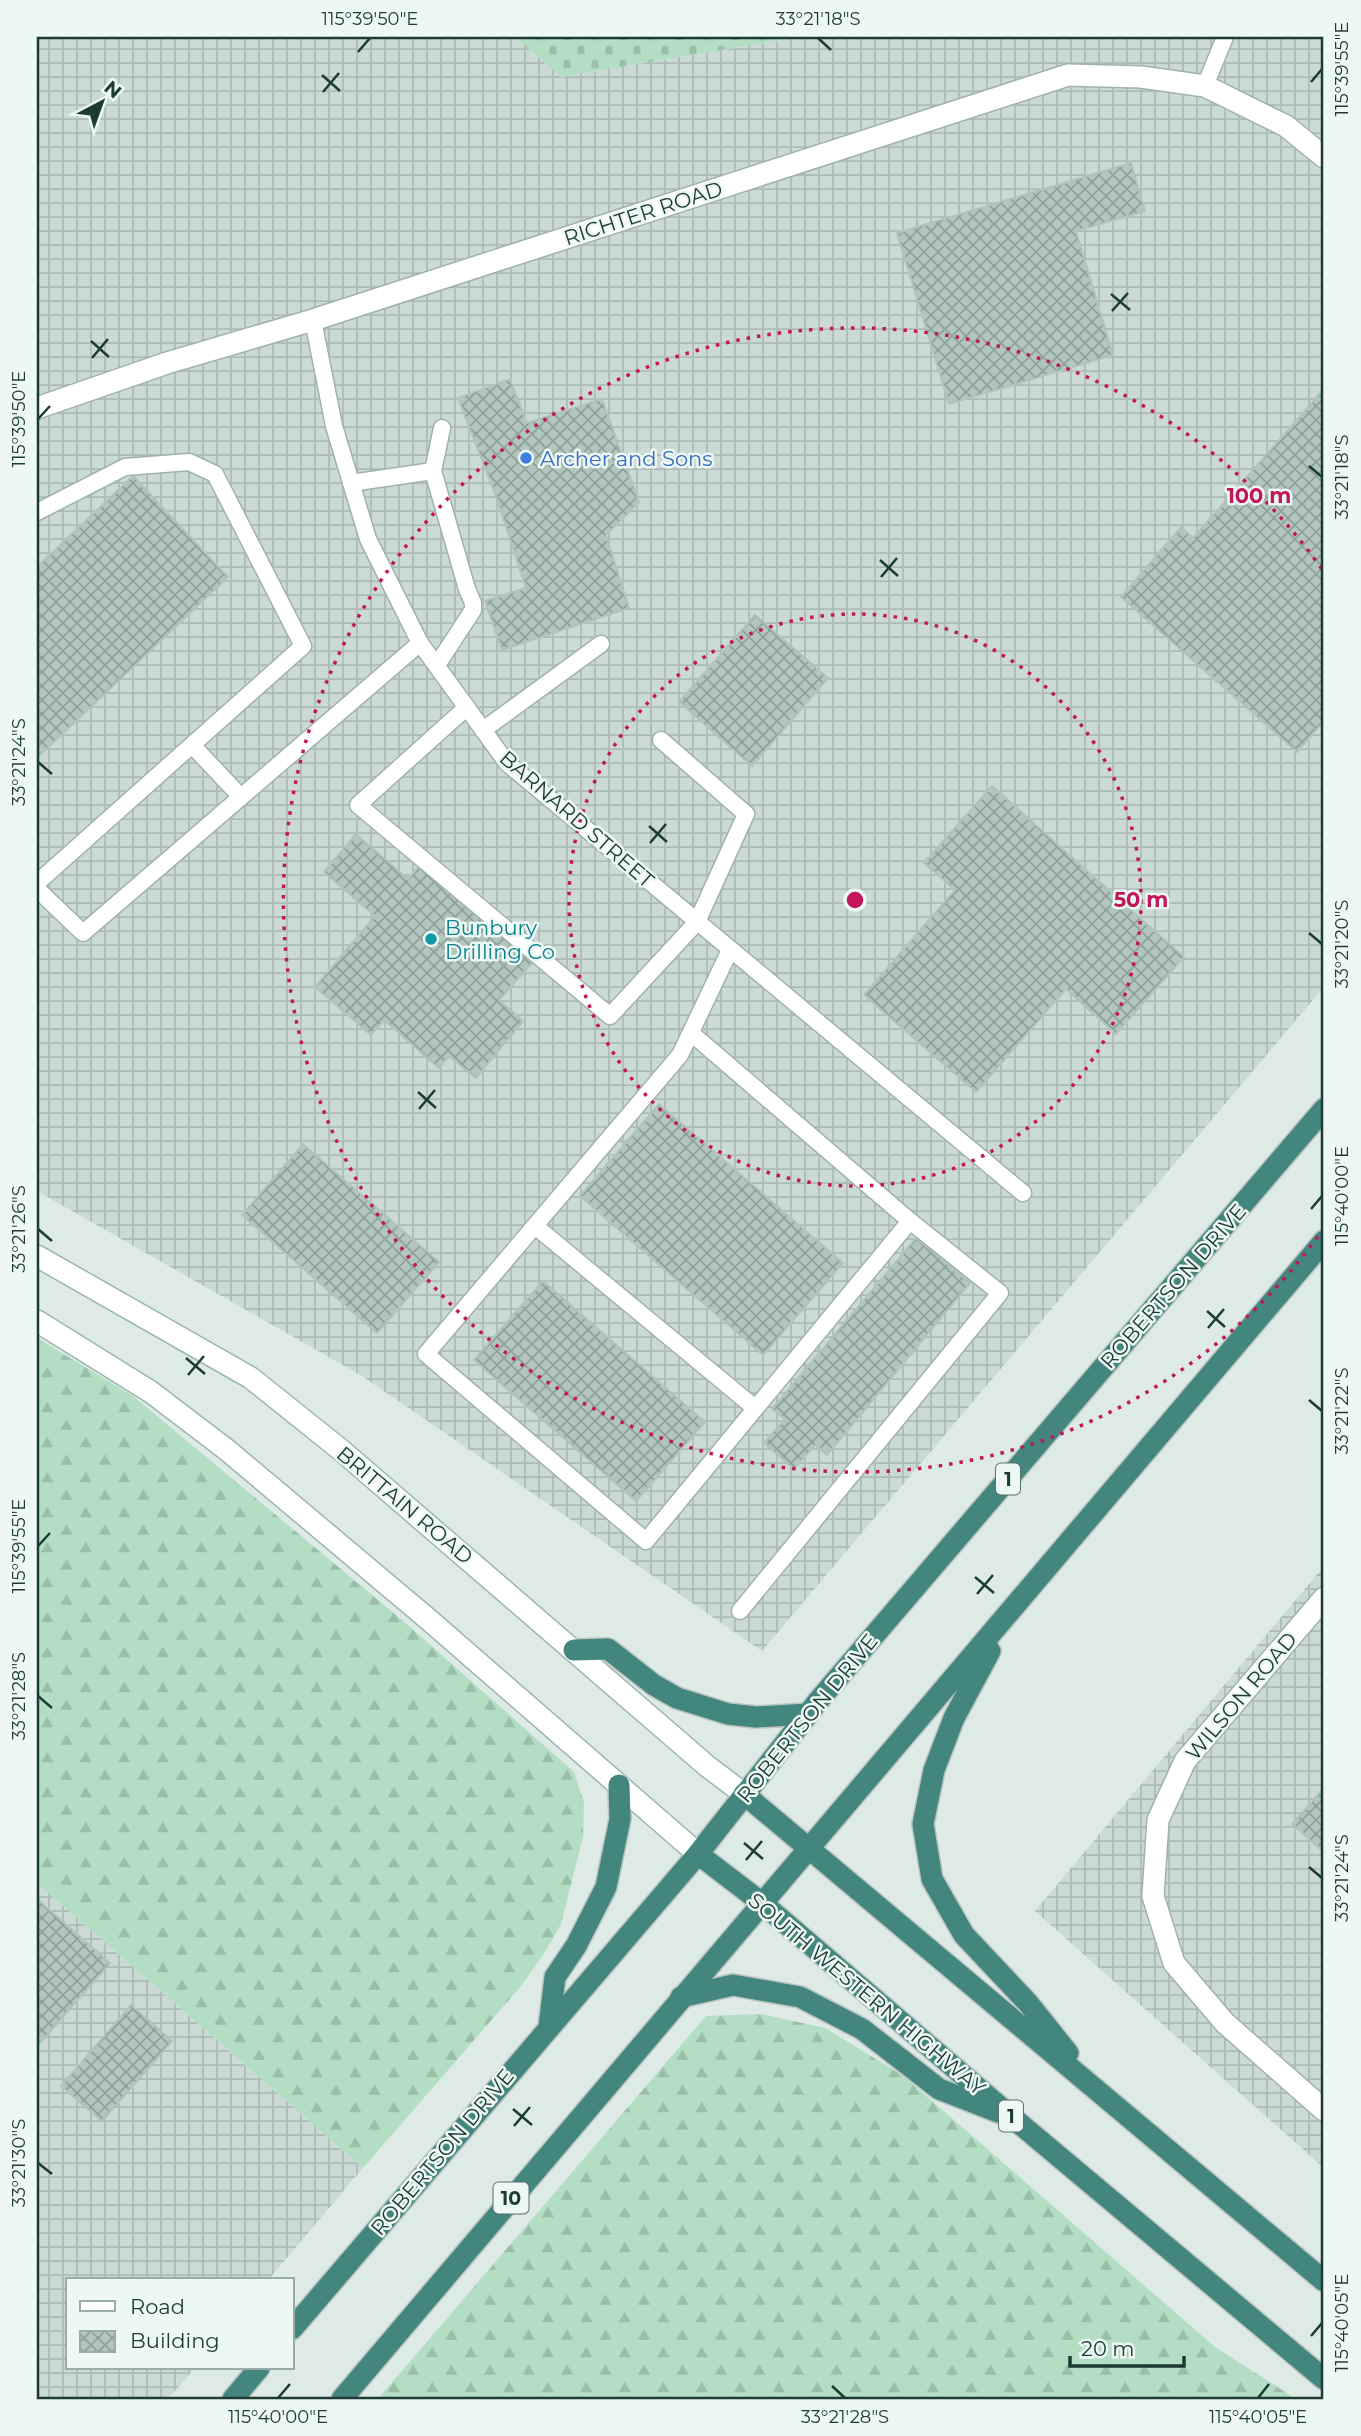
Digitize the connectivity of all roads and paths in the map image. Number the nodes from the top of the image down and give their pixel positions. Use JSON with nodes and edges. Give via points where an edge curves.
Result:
{"nodes":[{"id":1,"x":1225,"y":37,"type":"edge"},
{"id":2,"x":1205,"y":86,"type":"junction"},
{"id":3,"x":1324,"y":157,"type":"edge"},
{"id":4,"x":313,"y":320,"type":"junction"},
{"id":5,"x":37,"y":408,"type":"edge"},
{"id":6,"x":442,"y":428,"type":"dead end"},
{"id":7,"x":433,"y":471,"type":"junction"},
{"id":8,"x":351,"y":483,"type":"junction"},
{"id":9,"x":37,"y":512,"type":"edge"},
{"id":10,"x":420,"y":643,"type":"junction"},
{"id":11,"x":601,"y":644,"type":"dead end"},
{"id":12,"x":437,"y":665,"type":"junction"},
{"id":13,"x":467,"y":707,"type":"junction"},
{"id":14,"x":483,"y":730,"type":"junction"},
{"id":15,"x":660,"y":740,"type":"dead end"},
{"id":16,"x":192,"y":745,"type":"junction"},
{"id":17,"x":241,"y":796,"type":"junction"},
{"id":18,"x":37,"y":883,"type":"edge"},
{"id":19,"x":37,"y":889,"type":"edge"},
{"id":20,"x":697,"y":922,"type":"junction"},
{"id":21,"x":730,"y":950,"type":"junction"},
{"id":22,"x":691,"y":1033,"type":"junction"},
{"id":23,"x":1324,"y":1109,"type":"edge"},
{"id":24,"x":1023,"y":1193,"type":"dead end"},
{"id":25,"x":910,"y":1221,"type":"junction"},
{"id":26,"x":535,"y":1226,"type":"junction"},
{"id":27,"x":1324,"y":1241,"type":"edge"},
{"id":28,"x":37,"y":1256,"type":"edge"},
{"id":29,"x":37,"y":1321,"type":"edge"},
{"id":30,"x":755,"y":1408,"type":"junction"},
{"id":31,"x":1324,"y":1598,"type":"edge"},
{"id":32,"x":740,"y":1611,"type":"dead end"},
{"id":33,"x":1007,"y":1618,"type":"junction"},
{"id":34,"x":574,"y":1650,"type":"junction"},
{"id":35,"x":808,"y":1714,"type":"junction"},
{"id":36,"x":619,"y":1784,"type":"junction"},
{"id":37,"x":744,"y":1794,"type":"junction"},
{"id":38,"x":808,"y":1849,"type":"junction"},
{"id":39,"x":698,"y":1854,"type":"junction"},
{"id":40,"x":762,"y":1903,"type":"junction"},
{"id":41,"x":681,"y":1997,"type":"junction"},
{"id":42,"x":549,"y":2027,"type":"junction"},
{"id":43,"x":1096,"y":2088,"type":"junction"},
{"id":44,"x":1324,"y":2110,"type":"edge"},
{"id":45,"x":1013,"y":2118,"type":"junction"},
{"id":46,"x":1324,"y":2281,"type":"edge"},
{"id":47,"x":294,"y":2327,"type":"edge"},
{"id":48,"x":257,"y":2370,"type":"edge"},
{"id":49,"x":1324,"y":2379,"type":"edge"},
{"id":50,"x":233,"y":2399,"type":"edge"},
{"id":51,"x":342,"y":2399,"type":"edge"}],
"edges":[{"from":1,"to":2,"type":"lane"},
{"from":2,"to":3,"type":"street","name":"RICHTER ROAD","via":[[1286,126]]},
{"from":2,"to":4,"type":"street","name":"RICHTER ROAD","via":[[1142,77],[1068,75]]},
{"from":4,"to":5,"type":"street","name":"RICHTER ROAD"},
{"from":4,"to":8,"type":"lane","name":"BARNARD STREET","via":[[334,426]]},
{"from":6,"to":7,"type":"lane"},
{"from":7,"to":8,"type":"lane"},
{"from":7,"to":12,"type":"lane","via":[[473,603],[472,614]]},
{"from":8,"to":10,"type":"lane","name":"BARNARD STREET","via":[[368,539]]},
{"from":9,"to":16,"type":"lane","via":[[124,467],[189,462],[215,474],[303,646]]},
{"from":10,"to":12,"type":"lane","name":"BARNARD STREET"},
{"from":10,"to":17,"type":"lane"},
{"from":11,"to":14,"type":"lane"},
{"from":12,"to":13,"type":"lane","name":"BARNARD STREET"},
{"from":13,"to":14,"type":"lane","name":"BARNARD STREET"},
{"from":13,"to":20,"type":"lane","via":[[358,805],[610,1016]]},
{"from":14,"to":20,"type":"lane","name":"BARNARD STREET","via":[[507,763]]},
{"from":15,"to":20,"type":"lane","via":[[746,814]]},
{"from":16,"to":17,"type":"lane"},
{"from":16,"to":18,"type":"lane"},
{"from":17,"to":19,"type":"lane","via":[[83,933]]},
{"from":20,"to":21,"type":"lane","name":"BARNARD STREET"},
{"from":21,"to":22,"type":"lane"},
{"from":21,"to":24,"type":"lane","name":"BARNARD STREET"},
{"from":22,"to":25,"type":"lane"},
{"from":22,"to":26,"type":"lane","via":[[680,1055]]},
{"from":23,"to":35,"type":"highway","name":"ROBERTSON DRIVE","number":"1"},
{"from":25,"to":30,"type":"lane"},
{"from":25,"to":32,"type":"lane","via":[[1000,1293]]},
{"from":26,"to":30,"type":"lane"},
{"from":26,"to":30,"type":"lane","via":[[426,1354],[646,1541]]},
{"from":27,"to":33,"type":"highway"},
{"from":28,"to":34,"type":"street","name":"BRITTAIN ROAD","via":[[251,1378]]},
{"from":29,"to":36,"type":"street","via":[[151,1392],[227,1450]]},
{"from":31,"to":44,"type":"street","name":"WILSON ROAD","via":[[1185,1761],[1158,1820],[1153,1896],[1174,1963],[1225,2022]]},
{"from":33,"to":38,"type":"highway"},
{"from":33,"to":43,"type":"highway","via":[[954,1718],[934,1770],[923,1824],[932,1880],[964,1935],[1028,2003]]},
{"from":34,"to":35,"type":"highway","via":[[608,1649],[677,1698],[728,1714]]},
{"from":34,"to":37,"type":"street","name":"BRITTAIN ROAD"},
{"from":35,"to":37,"type":"highway","name":"ROBERTSON DRIVE","number":"1"},
{"from":36,"to":39,"type":"street"},
{"from":36,"to":42,"type":"highway","via":[[620,1819],[606,1887],[555,1977]]},
{"from":37,"to":38,"type":"highway"},
{"from":37,"to":39,"type":"highway","name":"ROBERTSON DRIVE","number":"1"},
{"from":38,"to":40,"type":"highway"},
{"from":38,"to":43,"type":"highway"},
{"from":39,"to":40,"type":"highway","name":"SOUTH WESTERN HIGHWAY","number":"1"},
{"from":39,"to":42,"type":"highway","name":"ROBERTSON DRIVE"},
{"from":40,"to":41,"type":"highway","number":"10"},
{"from":40,"to":45,"type":"highway","name":"SOUTH WESTERN HIGHWAY","number":"1"},
{"from":41,"to":45,"type":"highway","via":[[733,1985],[800,1997],[862,2029],[939,2089]]},
{"from":41,"to":51,"type":"highway","number":"10"},
{"from":42,"to":47,"type":"highway","name":"ROBERTSON DRIVE"},
{"from":43,"to":46,"type":"highway"},
{"from":45,"to":49,"type":"highway","name":"SOUTH WESTERN HIGHWAY","number":"1"},
{"from":48,"to":50,"type":"highway"}]}
